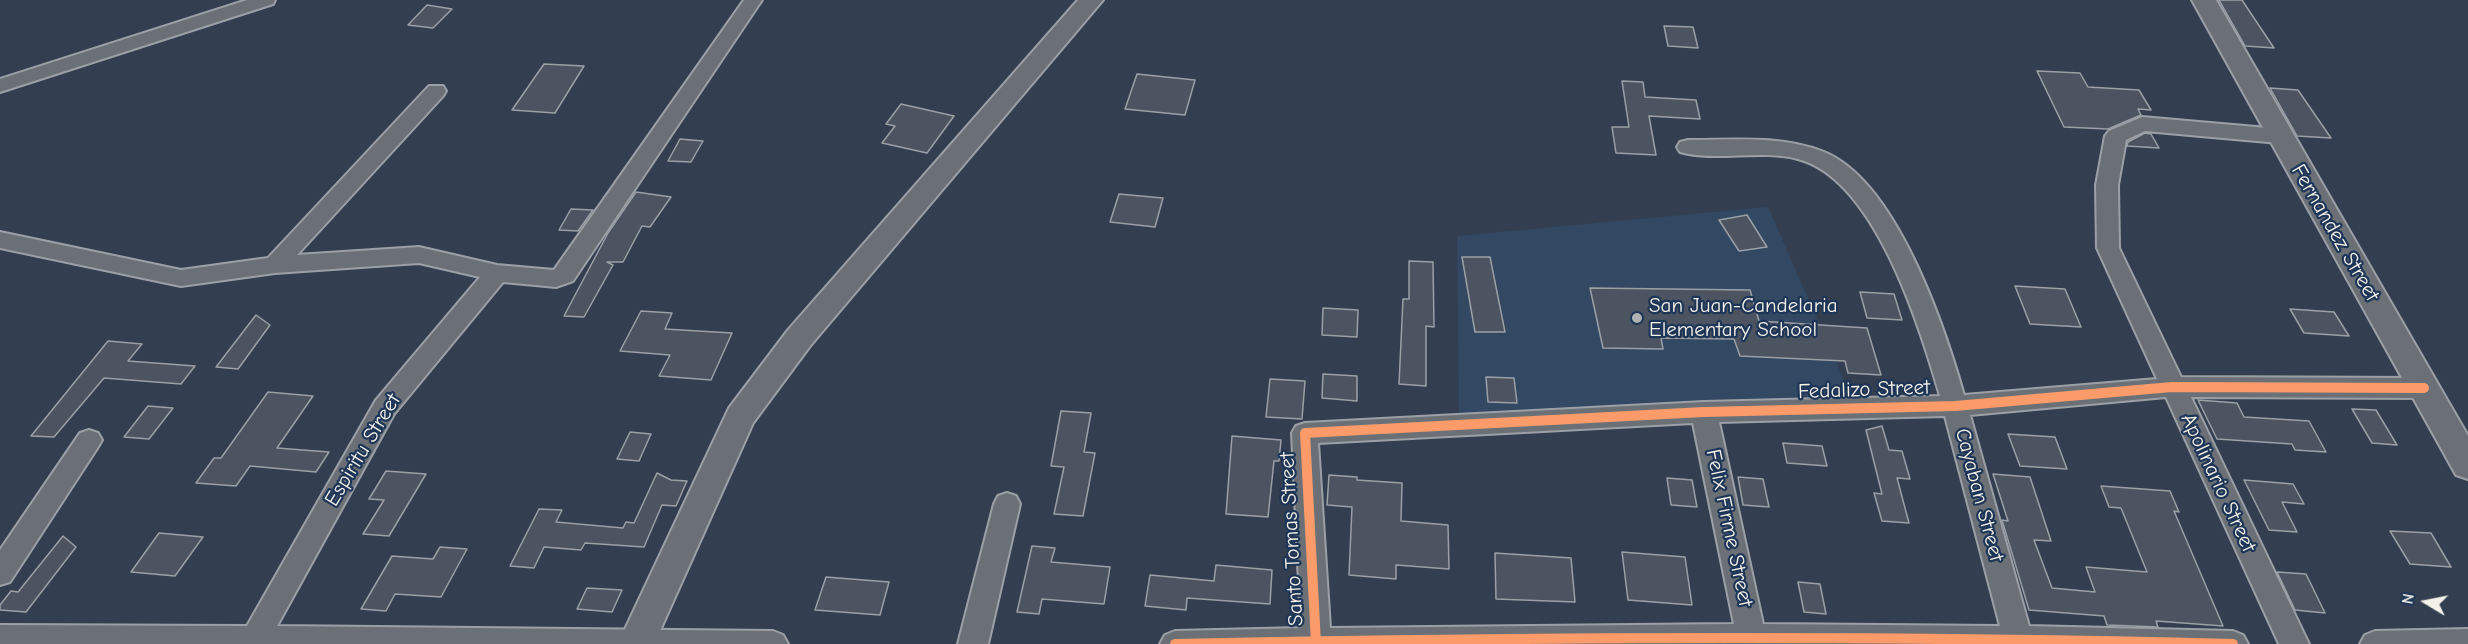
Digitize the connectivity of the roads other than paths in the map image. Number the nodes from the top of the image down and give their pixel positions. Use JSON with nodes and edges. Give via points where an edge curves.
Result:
{"nodes":[{"id":1,"x":266,"y":0,"type":"edge"},
{"id":2,"x":753,"y":0,"type":"edge"},
{"id":3,"x":1091,"y":0,"type":"edge"},
{"id":4,"x":2204,"y":0,"type":"edge"},
{"id":5,"x":0,"y":86,"type":"edge"},
{"id":6,"x":436,"y":91,"type":"dead end"},
{"id":7,"x":2279,"y":136,"type":"junction"},
{"id":8,"x":1688,"y":147,"type":"dead end"},
{"id":9,"x":0,"y":240,"type":"edge"},
{"id":10,"x":275,"y":265,"type":"junction"},
{"id":11,"x":497,"y":273,"type":"junction"},
{"id":12,"x":2172,"y":387,"type":"junction"},
{"id":13,"x":2424,"y":388,"type":"junction"},
{"id":14,"x":1955,"y":406,"type":"junction"},
{"id":15,"x":1704,"y":412,"type":"junction"},
{"id":16,"x":1305,"y":433,"type":"joint"},
{"id":17,"x":89,"y":440,"type":"dead end"},
{"id":18,"x":2468,"y":466,"type":"edge"},
{"id":19,"x":1007,"y":504,"type":"dead end"},
{"id":20,"x":0,"y":573,"type":"edge"},
{"id":21,"x":0,"y":638,"type":"edge"},
{"id":22,"x":1753,"y":640,"type":"edge"},
{"id":23,"x":2019,"y":641,"type":"edge"},
{"id":24,"x":254,"y":642,"type":"edge"},
{"id":25,"x":636,"y":642,"type":"edge"},
{"id":26,"x":1316,"y":642,"type":"edge"},
{"id":27,"x":2468,"y":642,"type":"edge"},
{"id":28,"x":773,"y":644,"type":"edge"},
{"id":29,"x":973,"y":644,"type":"edge"},
{"id":30,"x":1175,"y":644,"type":"edge"},
{"id":31,"x":2233,"y":644,"type":"edge"},
{"id":32,"x":2294,"y":644,"type":"edge"},
{"id":33,"x":2375,"y":644,"type":"edge"}],
"edges":[{"from":1,"to":5,"type":"street"},
{"from":2,"to":11,"type":"street","via":[[565,275],[556,279]]},
{"from":3,"to":25,"type":"street","via":[[799,338],[740,417]]},
{"from":4,"to":7,"type":"street","name":"Fernandez Street"},
{"from":6,"to":10,"type":"street"},
{"from":7,"to":12,"type":"street","name":"Apolinario Street","via":[[2142,123],[2116,136],[2107,185],[2108,248]]},
{"from":7,"to":13,"type":"street","name":"Fernandez Street"},
{"from":8,"to":14,"type":"street","name":"Cayaban Street","via":[[1796,149],[1832,164],[1860,191],[1887,229],[1909,272]]},
{"from":9,"to":10,"type":"street","via":[[181,278]]},
{"from":10,"to":11,"type":"street","via":[[419,255]]},
{"from":11,"to":24,"type":"street","name":"Espiritu Street","via":[[385,407]]},
{"from":12,"to":13,"type":"street","name":"Fedalizo Street"},
{"from":12,"to":14,"type":"street","name":"Fedalizo Street"},
{"from":12,"to":32,"type":"street","name":"Apolinario Street"},
{"from":13,"to":18,"type":"street","name":"Fernandez Street"},
{"from":14,"to":15,"type":"street","name":"Fedalizo Street"},
{"from":14,"to":23,"type":"street","name":"Cayaban Street"},
{"from":15,"to":16,"type":"street","name":"Fedalizo Street"},
{"from":15,"to":22,"type":"street","name":"Felix Firme Street"},
{"from":16,"to":26,"type":"street","name":"Santo Tomas Street"},
{"from":17,"to":20,"type":"street"},
{"from":19,"to":29,"type":"street"},
{"from":21,"to":24,"type":"street"},
{"from":22,"to":23,"type":"street"},
{"from":22,"to":26,"type":"street"},
{"from":23,"to":31,"type":"street"},
{"from":24,"to":25,"type":"street"},
{"from":25,"to":28,"type":"street"},
{"from":26,"to":30,"type":"street"},
{"from":27,"to":33,"type":"street"}]}
